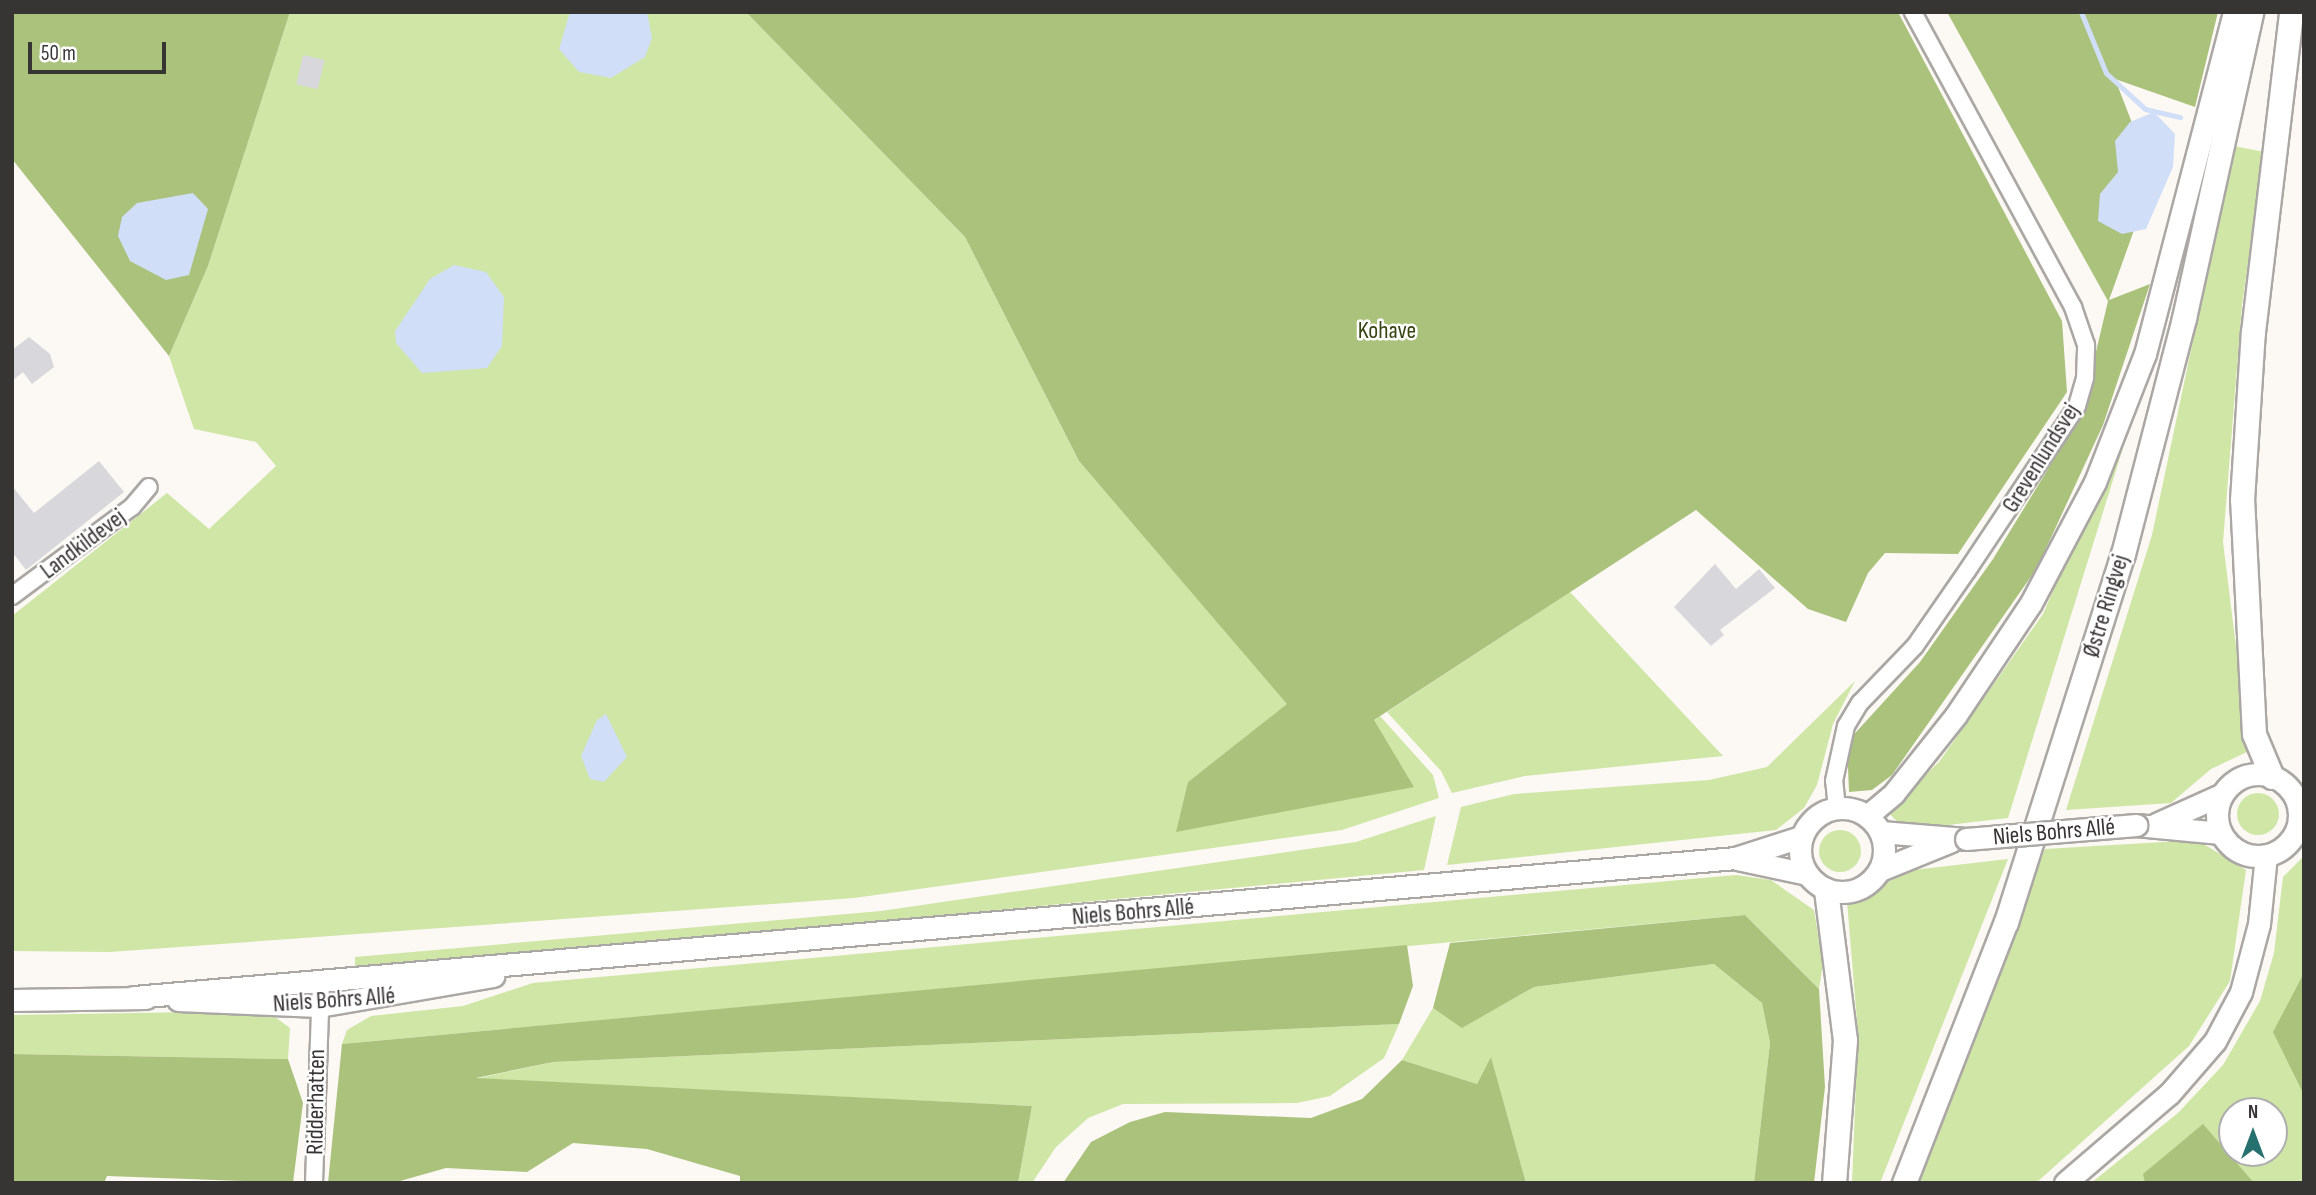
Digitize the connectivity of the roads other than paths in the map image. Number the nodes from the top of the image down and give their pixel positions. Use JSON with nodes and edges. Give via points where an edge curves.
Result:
{"nodes":[{"id":1,"x":1913,"y":12,"type":"edge"},
{"id":2,"x":2234,"y":12,"type":"edge"},
{"id":3,"x":2251,"y":12,"type":"edge"},
{"id":4,"x":2291,"y":12,"type":"edge"},
{"id":5,"x":149,"y":487,"type":"dead end"},
{"id":6,"x":12,"y":596,"type":"edge"},
{"id":7,"x":2272,"y":777,"type":"junction"},
{"id":8,"x":2223,"y":794,"type":"junction"},
{"id":9,"x":2299,"y":796,"type":"edge"},
{"id":10,"x":1837,"y":808,"type":"junction"},
{"id":11,"x":1867,"y":816,"type":"junction"},
{"id":12,"x":2146,"y":824,"type":"junction"},
{"id":13,"x":2300,"y":829,"type":"edge"},
{"id":14,"x":1881,"y":832,"type":"junction"},
{"id":15,"x":2221,"y":833,"type":"junction"},
{"id":16,"x":1801,"y":837,"type":"junction"},
{"id":17,"x":1959,"y":840,"type":"junction"},
{"id":18,"x":2266,"y":855,"type":"junction"},
{"id":19,"x":1735,"y":858,"type":"junction"},
{"id":20,"x":1880,"y":870,"type":"junction"},
{"id":21,"x":1807,"y":874,"type":"junction"},
{"id":22,"x":1826,"y":890,"type":"junction"},
{"id":23,"x":532,"y":966,"type":"junction"},
{"id":24,"x":321,"y":979,"type":"junction"},
{"id":25,"x":134,"y":997,"type":"junction"},
{"id":26,"x":12,"y":1000,"type":"edge"},
{"id":27,"x":319,"y":1006,"type":"junction"},
{"id":28,"x":314,"y":1183,"type":"edge"},
{"id":29,"x":1834,"y":1183,"type":"edge"},
{"id":30,"x":1904,"y":1183,"type":"edge"},
{"id":31,"x":2064,"y":1183,"type":"edge"}],
"edges":[{"from":1,"to":10,"type":"street","name":"Grevenlundsvej","via":[[2073,307],[2086,345],[2085,378],[2077,406],[1967,571],[1915,646],[1846,726],[1834,781]]},
{"from":2,"to":11,"type":"street","via":[[2168,275],[2095,482],[2031,603],[1971,693],[1894,793]]},
{"from":3,"to":30,"type":"main road","name":"Østre Ringvej","via":[[2190,292],[2123,554],[2006,922]]},
{"from":4,"to":7,"type":"main road","via":[[2253,332],[2242,500],[2254,733]]},
{"from":5,"to":6,"type":"street","name":"Landkildevej","via":[[132,507]]},
{"from":7,"to":8,"type":"street","via":[[2245,777]]},
{"from":7,"to":9,"type":"street"},
{"from":8,"to":12,"type":"street","name":"Niels Bohrs Allé"},
{"from":8,"to":15,"type":"street","via":[[2217,813]]},
{"from":9,"to":13,"type":"street"},
{"from":10,"to":11,"type":"street"},
{"from":10,"to":16,"type":"street","via":[[1815,817]]},
{"from":11,"to":14,"type":"street"},
{"from":12,"to":15,"type":"street","name":"Niels Bohrs Allé"},
{"from":12,"to":17,"type":"street","name":"Niels Bohrs Allé","bridge":true},
{"from":13,"to":18,"type":"street","via":[[2286,845]]},
{"from":14,"to":17,"type":"street","name":"Niels Bohrs Allé"},
{"from":14,"to":20,"type":"street"},
{"from":15,"to":18,"type":"street","via":[[2240,852]]},
{"from":16,"to":19,"type":"street","name":"Niels Bohrs Allé"},
{"from":16,"to":21,"type":"street"},
{"from":17,"to":20,"type":"street","name":"Niels Bohrs Allé"},
{"from":18,"to":31,"type":"street","via":[[2259,924],[2241,992],[2215,1041],[2169,1094]]},
{"from":19,"to":21,"type":"street","name":"Niels Bohrs Allé"},
{"from":19,"to":23,"type":"street","name":"Niels Bohrs Allé"},
{"from":20,"to":22,"type":"street","via":[[1857,890]]},
{"from":21,"to":22,"type":"street"},
{"from":22,"to":29,"type":"main road","via":[[1845,1040]]},
{"from":23,"to":24,"type":"street","name":"Niels Bohrs Allé"},
{"from":23,"to":27,"type":"street","name":"Niels Bohrs Allé","via":[[434,991]]},
{"from":24,"to":25,"type":"street","name":"Niels Bohrs Allé"},
{"from":24,"to":27,"type":"street","name":"Ridderhatten"},
{"from":25,"to":26,"type":"street","name":"Niels Bohrs Allé"},
{"from":25,"to":27,"type":"street","name":"Niels Bohrs Allé"},
{"from":27,"to":28,"type":"street","name":"Ridderhatten"}]}
